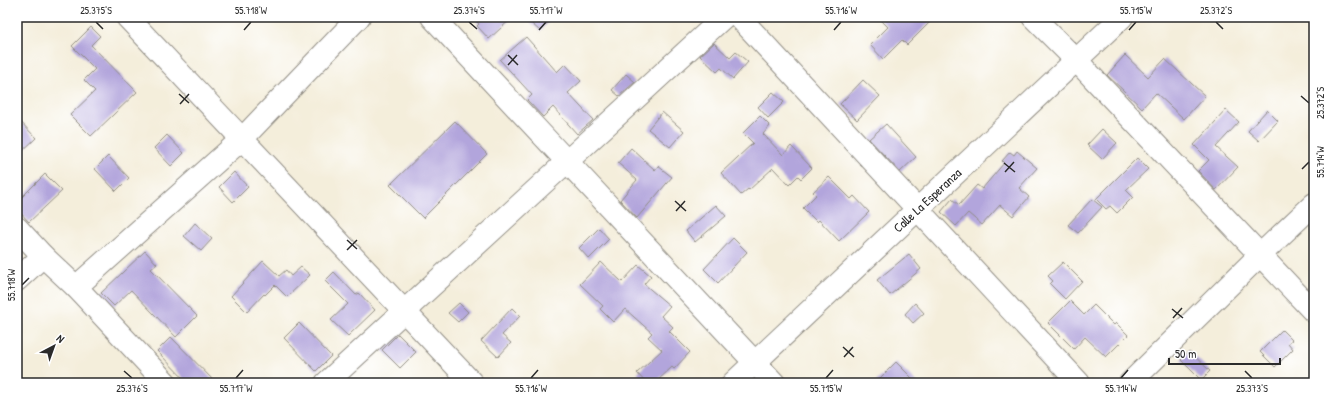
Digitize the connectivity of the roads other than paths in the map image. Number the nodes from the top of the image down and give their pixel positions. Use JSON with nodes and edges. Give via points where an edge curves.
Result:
{"nodes":[{"id":1,"x":127,"y":17,"type":"edge"},
{"id":2,"x":359,"y":17,"type":"edge"},
{"id":3,"x":432,"y":17,"type":"edge"},
{"id":4,"x":724,"y":17,"type":"edge"},
{"id":5,"x":739,"y":17,"type":"edge"},
{"id":6,"x":1033,"y":17,"type":"edge"},
{"id":7,"x":1122,"y":17,"type":"edge"},
{"id":8,"x":1076,"y":60,"type":"junction"},
{"id":9,"x":242,"y":139,"type":"junction"},
{"id":10,"x":567,"y":162,"type":"junction"},
{"id":11,"x":1314,"y":204,"type":"edge"},
{"id":12,"x":918,"y":208,"type":"junction"},
{"id":13,"x":17,"y":228,"type":"edge"},
{"id":14,"x":1260,"y":255,"type":"junction"},
{"id":15,"x":43,"y":256,"type":"junction"},
{"id":16,"x":17,"y":280,"type":"edge"},
{"id":17,"x":76,"y":287,"type":"junction"},
{"id":18,"x":404,"y":311,"type":"junction"},
{"id":19,"x":1314,"y":312,"type":"edge"},
{"id":20,"x":755,"y":363,"type":"junction"},
{"id":21,"x":166,"y":383,"type":"edge"},
{"id":22,"x":326,"y":383,"type":"edge"},
{"id":23,"x":472,"y":383,"type":"edge"},
{"id":24,"x":733,"y":383,"type":"edge"},
{"id":25,"x":774,"y":383,"type":"edge"},
{"id":26,"x":1079,"y":383,"type":"edge"},
{"id":27,"x":1130,"y":383,"type":"edge"}],
"edges":[{"from":1,"to":9,"type":"street"},
{"from":2,"to":9,"type":"street"},
{"from":3,"to":10,"type":"street"},
{"from":4,"to":10,"type":"street"},
{"from":5,"to":12,"type":"street"},
{"from":6,"to":8,"type":"street"},
{"from":7,"to":8,"type":"street","name":"Calle La Esperanza"},
{"from":8,"to":12,"type":"street","name":"Calle La Esperanza"},
{"from":8,"to":14,"type":"street"},
{"from":9,"to":17,"type":"street"},
{"from":9,"to":18,"type":"street"},
{"from":10,"to":18,"type":"street"},
{"from":10,"to":20,"type":"street"},
{"from":11,"to":14,"type":"street"},
{"from":12,"to":20,"type":"street","name":"Calle La Esperanza"},
{"from":12,"to":26,"type":"street"},
{"from":13,"to":15,"type":"street"},
{"from":14,"to":19,"type":"street"},
{"from":14,"to":27,"type":"street"},
{"from":15,"to":16,"type":"street"},
{"from":15,"to":17,"type":"street"},
{"from":17,"to":21,"type":"street"},
{"from":18,"to":22,"type":"street"},
{"from":18,"to":23,"type":"street"},
{"from":20,"to":24,"type":"street","name":"Calle La Esperanza"},
{"from":20,"to":25,"type":"street"}]}
